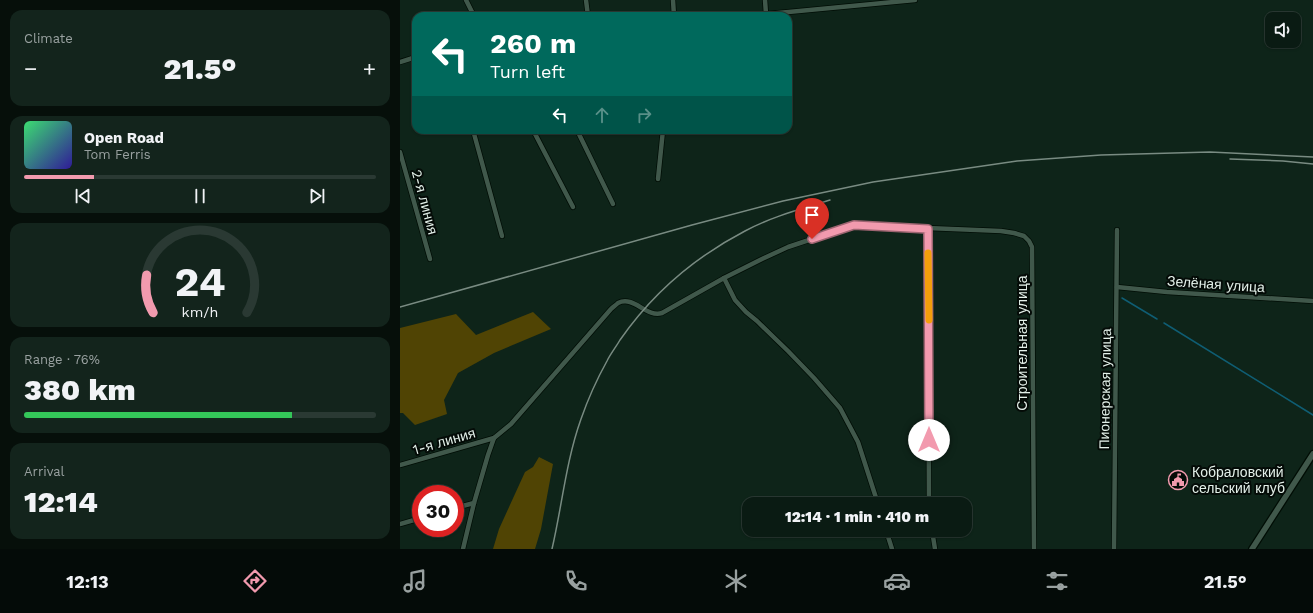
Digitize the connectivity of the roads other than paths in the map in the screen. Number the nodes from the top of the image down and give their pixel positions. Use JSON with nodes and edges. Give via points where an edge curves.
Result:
{"nodes":[{"id":1,"x":466,"y":0,"type":"edge"},
{"id":2,"x":586,"y":0,"type":"edge"},
{"id":3,"x":673,"y":0,"type":"edge"},
{"id":4,"x":765,"y":0,"type":"edge"},
{"id":5,"x":852,"y":0,"type":"edge"},
{"id":6,"x":915,"y":0,"type":"edge"},
{"id":7,"x":853,"y":6,"type":"junction"},
{"id":8,"x":472,"y":12,"type":"edge"},
{"id":9,"x":588,"y":12,"type":"edge"},
{"id":10,"x":674,"y":12,"type":"edge"},
{"id":11,"x":766,"y":12,"type":"edge"},
{"id":12,"x":788,"y":12,"type":"edge"},
{"id":13,"x":412,"y":58,"type":"edge"},
{"id":14,"x":400,"y":62,"type":"edge"},
{"id":15,"x":474,"y":134,"type":"edge"},
{"id":16,"x":535,"y":134,"type":"edge"},
{"id":17,"x":579,"y":134,"type":"edge"},
{"id":18,"x":663,"y":134,"type":"edge"},
{"id":19,"x":400,"y":152,"type":"edge"},
{"id":20,"x":658,"y":179,"type":"dead end"},
{"id":21,"x":613,"y":204,"type":"dead end"},
{"id":22,"x":573,"y":207,"type":"dead end"},
{"id":23,"x":928,"y":229,"type":"junction"},
{"id":24,"x":1117,"y":230,"type":"dead end"},
{"id":25,"x":502,"y":236,"type":"dead end"},
{"id":26,"x":430,"y":258,"type":"dead end"},
{"id":27,"x":724,"y":278,"type":"junction"},
{"id":28,"x":1117,"y":287,"type":"junction"},
{"id":29,"x":1313,"y":301,"type":"edge"},
{"id":30,"x":494,"y":438,"type":"junction"},
{"id":31,"x":1313,"y":454,"type":"edge"},
{"id":32,"x":400,"y":466,"type":"edge"},
{"id":33,"x":876,"y":497,"type":"edge"},
{"id":34,"x":929,"y":497,"type":"edge"},
{"id":35,"x":474,"y":503,"type":"junction"},
{"id":36,"x":464,"y":506,"type":"edge"},
{"id":37,"x":412,"y":521,"type":"edge"},
{"id":38,"x":400,"y":524,"type":"edge"},
{"id":39,"x":888,"y":537,"type":"edge"},
{"id":40,"x":933,"y":537,"type":"edge"},
{"id":41,"x":463,"y":549,"type":"edge"},
{"id":42,"x":892,"y":549,"type":"edge"},
{"id":43,"x":935,"y":549,"type":"edge"},
{"id":44,"x":1034,"y":549,"type":"edge"},
{"id":45,"x":1114,"y":549,"type":"edge"},
{"id":46,"x":1252,"y":549,"type":"edge"}],
"edges":[{"from":1,"to":8,"type":"street"},
{"from":2,"to":9,"type":"street"},
{"from":3,"to":10,"type":"street"},
{"from":4,"to":11,"type":"street"},
{"from":5,"to":7,"type":"street"},
{"from":6,"to":7,"type":"street"},
{"from":7,"to":12,"type":"street"},
{"from":13,"to":14,"type":"street"},
{"from":15,"to":25,"type":"street"},
{"from":16,"to":22,"type":"street"},
{"from":17,"to":21,"type":"street"},
{"from":18,"to":20,"type":"street"},
{"from":19,"to":26,"type":"street","name":"2-я линия"},
{"from":23,"to":27,"type":"street","name":"Строительная улица","via":[[854,225],[788,247]]},
{"from":23,"to":34,"type":"street"},
{"from":23,"to":44,"type":"street","name":"Строительная улица","via":[[1014,233],[1024,236],[1032,247]]},
{"from":24,"to":28,"type":"street","name":"Пионерская улица"},
{"from":27,"to":30,"type":"street","name":"Строительная улица","via":[[657,315],[630,302],[618,303],[511,424]]},
{"from":27,"to":33,"type":"street","via":[[735,300],[788,351],[840,408],[858,442]]},
{"from":28,"to":29,"type":"street","name":"Зелёная улица"},
{"from":28,"to":45,"type":"street","name":"Пионерская улица"},
{"from":30,"to":32,"type":"street","name":"1-я линия"},
{"from":30,"to":35,"type":"street"},
{"from":31,"to":46,"type":"street"},
{"from":35,"to":36,"type":"street"},
{"from":35,"to":41,"type":"street"},
{"from":37,"to":38,"type":"street"},
{"from":39,"to":42,"type":"street"},
{"from":40,"to":43,"type":"street"}]}
